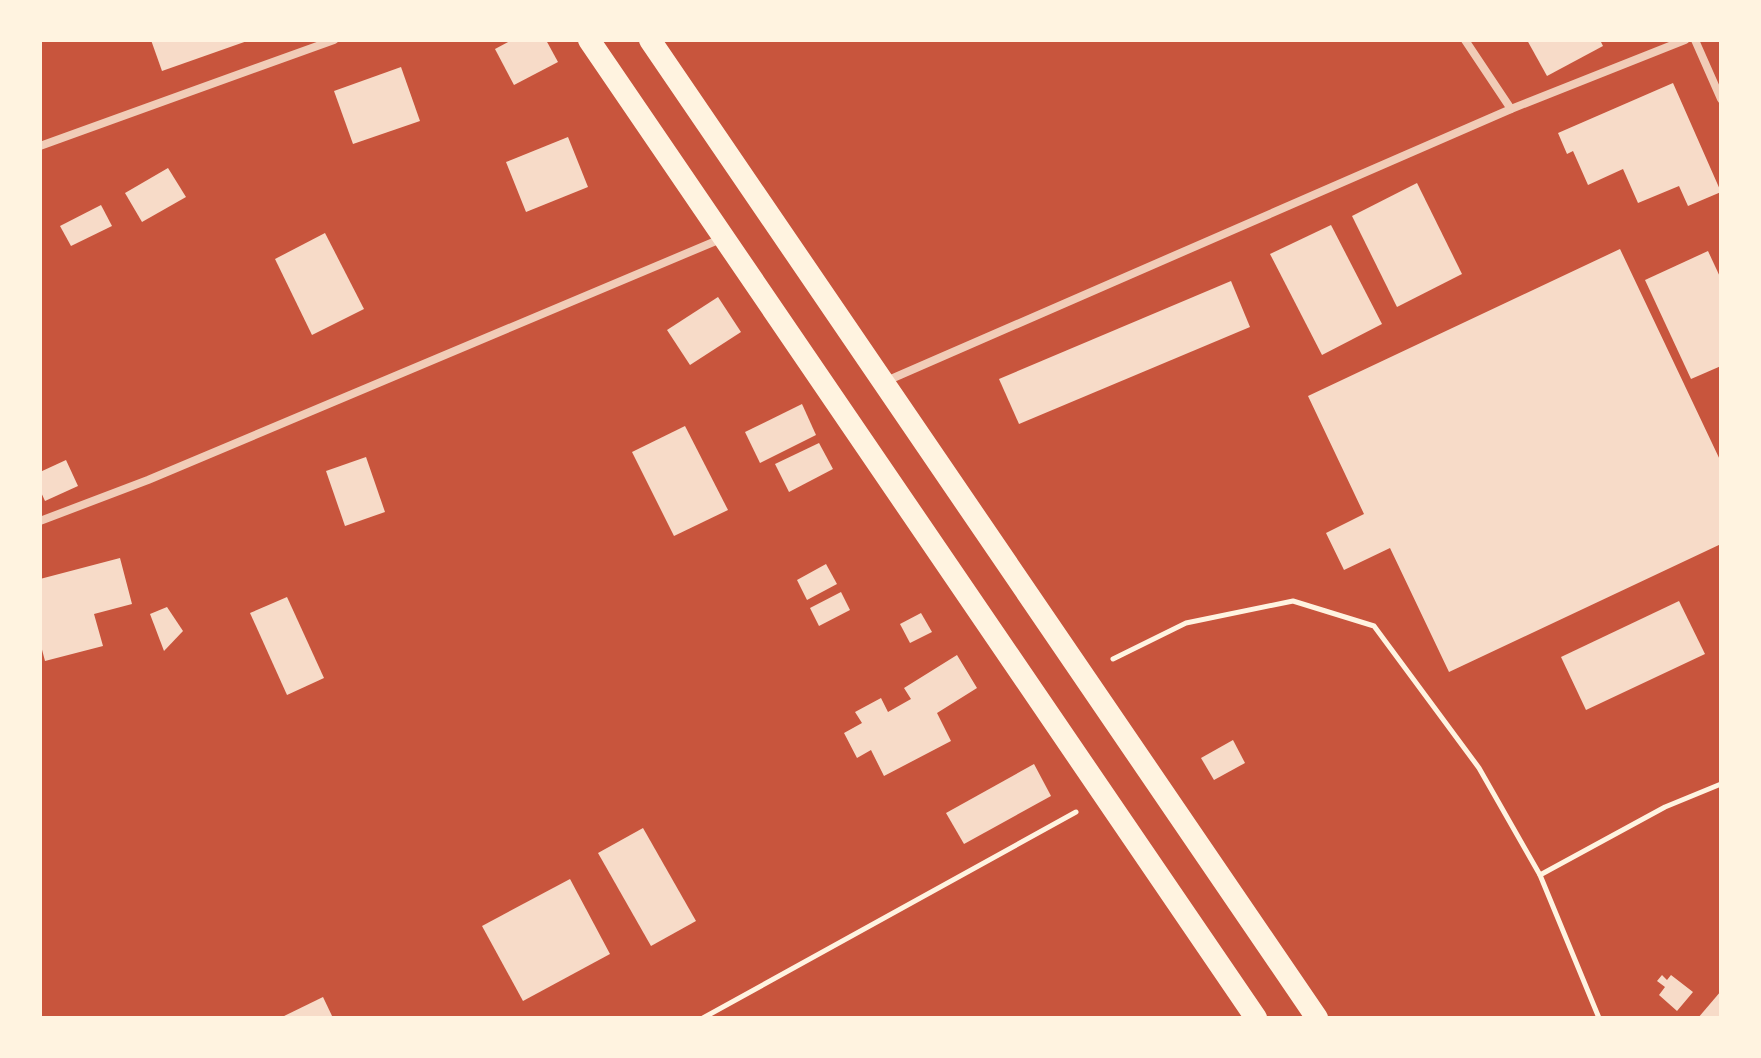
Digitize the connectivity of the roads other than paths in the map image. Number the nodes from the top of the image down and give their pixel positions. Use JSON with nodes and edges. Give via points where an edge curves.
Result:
{"nodes":[{"id":1,"x":334,"y":40,"type":"edge"},
{"id":2,"x":589,"y":40,"type":"edge"},
{"id":3,"x":650,"y":40,"type":"edge"},
{"id":4,"x":1465,"y":40,"type":"edge"},
{"id":5,"x":1685,"y":40,"type":"edge"},
{"id":6,"x":1695,"y":40,"type":"edge"},
{"id":7,"x":1721,"y":99,"type":"edge"},
{"id":8,"x":1511,"y":109,"type":"junction"},
{"id":9,"x":40,"y":146,"type":"edge"},
{"id":10,"x":724,"y":238,"type":"junction"},
{"id":11,"x":883,"y":382,"type":"junction"},
{"id":12,"x":40,"y":521,"type":"edge"},
{"id":13,"x":1256,"y":1018,"type":"edge"},
{"id":14,"x":1317,"y":1018,"type":"edge"}],
"edges":[{"from":1,"to":9,"type":"street"},
{"from":2,"to":10,"type":"highway"},
{"from":3,"to":11,"type":"highway"},
{"from":4,"to":8,"type":"street"},
{"from":5,"to":8,"type":"street"},
{"from":6,"to":7,"type":"street"},
{"from":8,"to":11,"type":"street"},
{"from":10,"to":12,"type":"street"},
{"from":10,"to":13,"type":"highway"},
{"from":11,"to":14,"type":"highway"}]}
